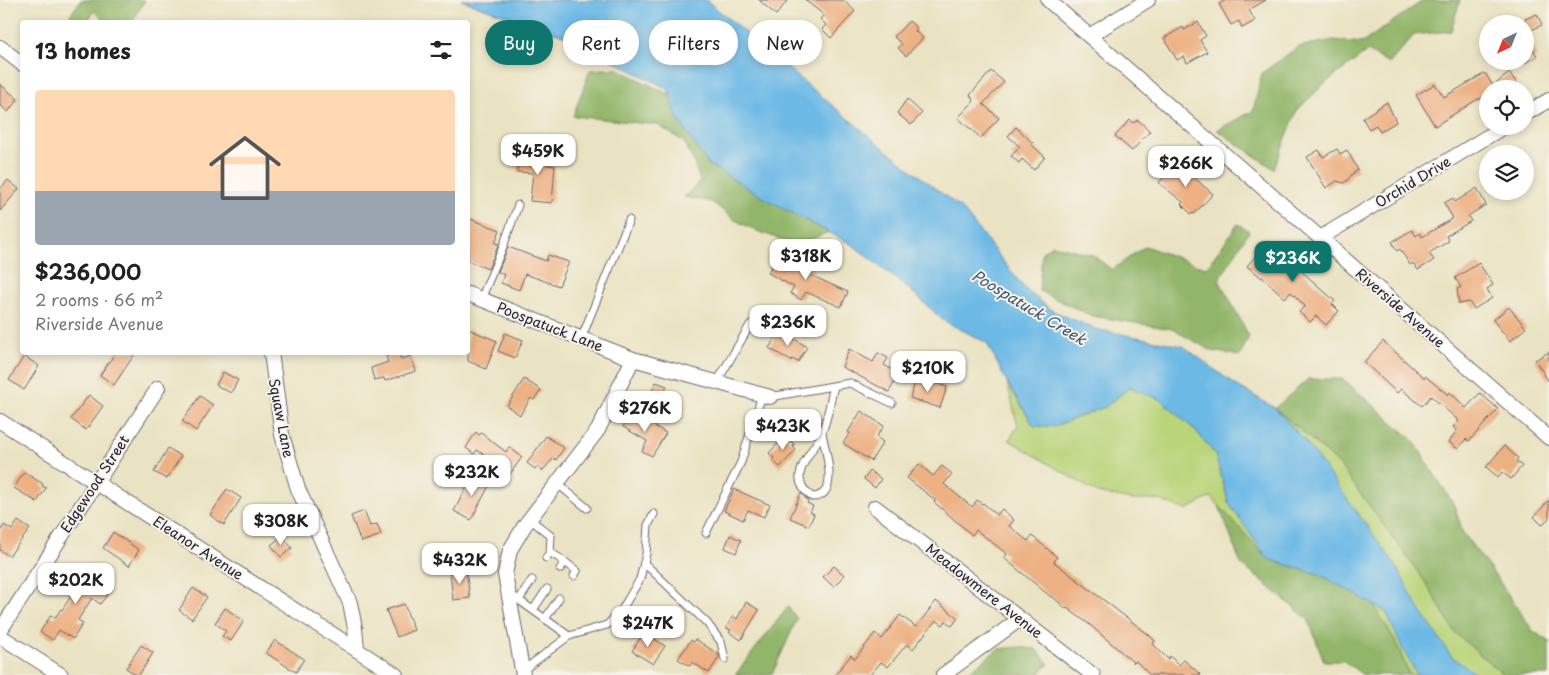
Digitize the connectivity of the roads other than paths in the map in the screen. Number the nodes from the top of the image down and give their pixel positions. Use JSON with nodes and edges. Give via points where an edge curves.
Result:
{"nodes":[{"id":1,"x":1048,"y":0,"type":"edge"},
{"id":2,"x":1148,"y":0,"type":"edge"},
{"id":3,"x":1089,"y":36,"type":"junction"},
{"id":4,"x":1,"y":51,"type":"edge"},
{"id":5,"x":20,"y":63,"type":"edge"},
{"id":6,"x":1549,"y":100,"type":"edge"},
{"id":7,"x":1534,"y":109,"type":"edge"},
{"id":8,"x":1490,"y":135,"type":"edge"},
{"id":9,"x":518,"y":205,"type":"dead end"},
{"id":10,"x":629,"y":220,"type":"dead end"},
{"id":11,"x":1320,"y":238,"type":"junction"},
{"id":12,"x":470,"y":295,"type":"edge"},
{"id":13,"x":481,"y":299,"type":"junction"},
{"id":14,"x":770,"y":322,"type":"dead end"},
{"id":15,"x":581,"y":339,"type":"junction"},
{"id":16,"x":271,"y":355,"type":"edge"},
{"id":17,"x":633,"y":359,"type":"junction"},
{"id":18,"x":717,"y":382,"type":"junction"},
{"id":19,"x":834,"y":386,"type":"junction"},
{"id":20,"x":158,"y":388,"type":"dead end"},
{"id":21,"x":766,"y":396,"type":"junction"},
{"id":22,"x":892,"y":403,"type":"dead end"},
{"id":23,"x":0,"y":421,"type":"edge"},
{"id":24,"x":822,"y":433,"type":"junction"},
{"id":25,"x":1549,"y":438,"type":"edge"},
{"id":26,"x":96,"y":483,"type":"junction"},
{"id":27,"x":558,"y":484,"type":"junction"},
{"id":28,"x":875,"y":507,"type":"dead end"},
{"id":29,"x":587,"y":508,"type":"dead end"},
{"id":30,"x":654,"y":514,"type":"dead end"},
{"id":31,"x":530,"y":519,"type":"junction"},
{"id":32,"x":706,"y":533,"type":"dead end"},
{"id":33,"x":644,"y":563,"type":"junction"},
{"id":34,"x":574,"y":576,"type":"dead end"},
{"id":35,"x":532,"y":580,"type":"dead end"},
{"id":36,"x":546,"y":589,"type":"dead end"},
{"id":37,"x":514,"y":596,"type":"junction"},
{"id":38,"x":559,"y":598,"type":"dead end"},
{"id":39,"x":533,"y":610,"type":"junction"},
{"id":40,"x":546,"y":619,"type":"junction"},
{"id":41,"x":1020,"y":619,"type":"junction"},
{"id":42,"x":0,"y":630,"type":"edge"},
{"id":43,"x":0,"y":636,"type":"edge"},
{"id":44,"x":569,"y":636,"type":"junction"},
{"id":45,"x":357,"y":650,"type":"junction"},
{"id":46,"x":725,"y":659,"type":"dead end"},
{"id":47,"x":522,"y":673,"type":"edge"},
{"id":48,"x":61,"y":675,"type":"edge"},
{"id":49,"x":396,"y":675,"type":"edge"},
{"id":50,"x":943,"y":675,"type":"edge"},
{"id":51,"x":1093,"y":675,"type":"edge"}],
"edges":[{"from":1,"to":3,"type":"street","name":"Riverside Avenue"},
{"from":2,"to":3,"type":"street"},
{"from":3,"to":11,"type":"street","name":"Riverside Avenue"},
{"from":4,"to":5,"type":"street"},
{"from":6,"to":7,"type":"street"},
{"from":8,"to":11,"type":"street","name":"Orchid Drive"},
{"from":9,"to":13,"type":"lane"},
{"from":10,"to":15,"type":"lane"},
{"from":11,"to":25,"type":"street","name":"Riverside Avenue"},
{"from":12,"to":13,"type":"street","name":"Poospatuck Lane"},
{"from":13,"to":15,"type":"street","name":"Poospatuck Lane"},
{"from":14,"to":18,"type":"lane","via":[[759,319],[750,325]]},
{"from":15,"to":17,"type":"street","name":"Poospatuck Lane"},
{"from":16,"to":45,"type":"street","name":"Squaw Lane","via":[[282,435],[298,489],[350,603]]},
{"from":17,"to":18,"type":"street","name":"Poospatuck Lane"},
{"from":17,"to":27,"type":"street","via":[[598,430]]},
{"from":18,"to":21,"type":"street","name":"Poospatuck Lane"},
{"from":19,"to":21,"type":"lane","name":"Poospatuck Lane"},
{"from":19,"to":22,"type":"lane","name":"Poospatuck Lane","via":[[850,383]]},
{"from":19,"to":24,"type":"lane"},
{"from":20,"to":26,"type":"street","name":"Edgewood Street"},
{"from":21,"to":32,"type":"lane","via":[[742,462]]},
{"from":23,"to":26,"type":"street","name":"Eleanor Avenue"},
{"from":24,"to":24,"type":"lane","via":[[808,453],[800,482],[802,488],[818,497],[824,493],[830,480]]},
{"from":26,"to":42,"type":"street","name":"Edgewood Street"},
{"from":26,"to":45,"type":"street","name":"Eleanor Avenue"},
{"from":27,"to":29,"type":"lane"},
{"from":27,"to":31,"type":"street"},
{"from":28,"to":41,"type":"street","name":"Meadowmere Avenue"},
{"from":30,"to":33,"type":"lane","via":[[648,525]]},
{"from":31,"to":34,"type":"lane","via":[[551,536],[548,555],[577,571]]},
{"from":31,"to":37,"type":"street","via":[[510,550],[505,574]]},
{"from":33,"to":44,"type":"lane","via":[[640,579],[626,603],[607,625]]},
{"from":33,"to":46,"type":"lane","via":[[707,623],[721,642]]},
{"from":35,"to":37,"type":"lane"},
{"from":36,"to":39,"type":"lane"},
{"from":37,"to":39,"type":"lane"},
{"from":37,"to":47,"type":"street"},
{"from":38,"to":40,"type":"lane"},
{"from":39,"to":40,"type":"lane"},
{"from":40,"to":44,"type":"lane"},
{"from":41,"to":50,"type":"street"},
{"from":41,"to":51,"type":"street","name":"Meadowmere Avenue"},
{"from":43,"to":48,"type":"street"},
{"from":44,"to":47,"type":"lane"},
{"from":45,"to":49,"type":"street","name":"Eleanor Avenue"}]}
